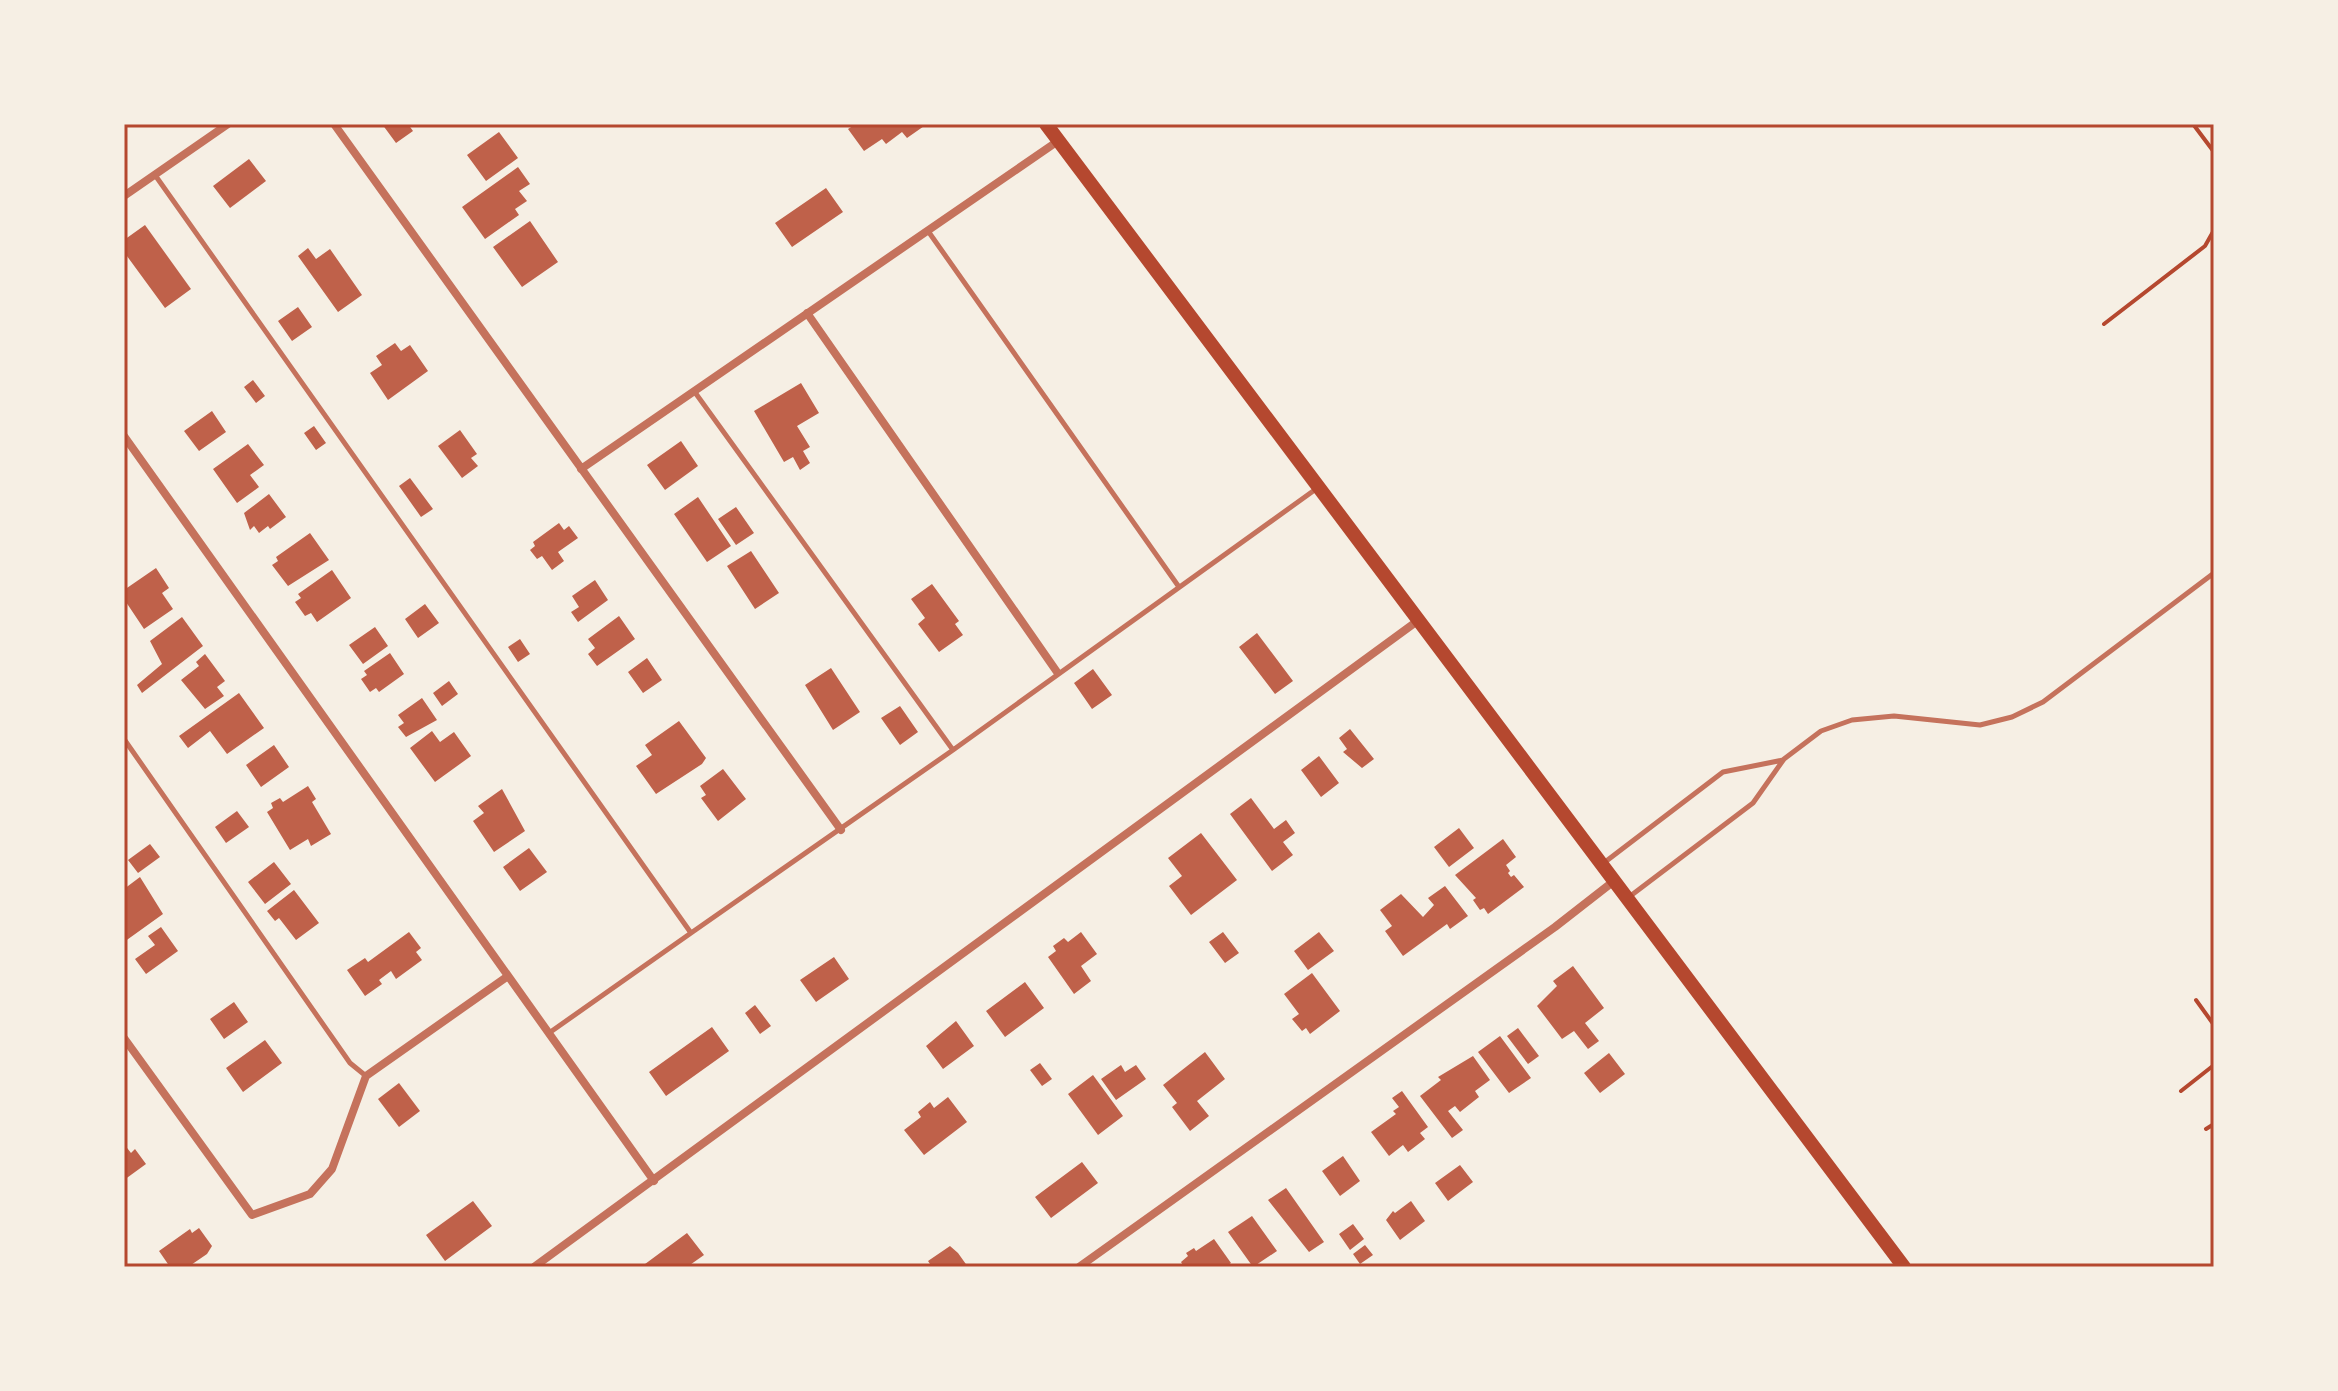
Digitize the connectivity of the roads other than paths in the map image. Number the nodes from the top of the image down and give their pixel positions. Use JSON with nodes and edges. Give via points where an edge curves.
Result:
{"nodes":[{"id":1,"x":228,"y":124,"type":"edge"},
{"id":2,"x":334,"y":124,"type":"edge"},
{"id":3,"x":1046,"y":124,"type":"edge"},
{"id":4,"x":1058,"y":141,"type":"junction"},
{"id":5,"x":155,"y":174,"type":"junction"},
{"id":6,"x":124,"y":196,"type":"edge"},
{"id":7,"x":928,"y":230,"type":"junction"},
{"id":8,"x":807,"y":313,"type":"junction"},
{"id":9,"x":694,"y":390,"type":"junction"},
{"id":10,"x":124,"y":436,"type":"edge"},
{"id":11,"x":581,"y":469,"type":"junction"},
{"id":12,"x":1317,"y":488,"type":"junction"},
{"id":13,"x":2214,"y":573,"type":"edge"},
{"id":14,"x":1179,"y":587,"type":"junction"},
{"id":15,"x":1416,"y":622,"type":"junction"},
{"id":16,"x":1057,"y":672,"type":"junction"},
{"id":17,"x":124,"y":739,"type":"edge"},
{"id":18,"x":953,"y":750,"type":"junction"},
{"id":19,"x":1784,"y":759,"type":"junction"},
{"id":20,"x":841,"y":830,"type":"junction"},
{"id":21,"x":1601,"y":865,"type":"junction"},
{"id":22,"x":1614,"y":881,"type":"junction"},
{"id":23,"x":1627,"y":899,"type":"junction"},
{"id":24,"x":691,"y":933,"type":"junction"},
{"id":25,"x":508,"y":976,"type":"junction"},
{"id":26,"x":549,"y":1033,"type":"junction"},
{"id":27,"x":124,"y":1038,"type":"edge"},
{"id":28,"x":366,"y":1076,"type":"junction"},
{"id":29,"x":654,"y":1181,"type":"junction"},
{"id":30,"x":534,"y":1267,"type":"edge"},
{"id":31,"x":1079,"y":1267,"type":"edge"},
{"id":32,"x":1904,"y":1267,"type":"edge"}],
"edges":[{"from":1,"to":5,"type":"street"},
{"from":2,"to":11,"type":"street"},
{"from":3,"to":4,"type":"main road"},
{"from":4,"to":7,"type":"street"},
{"from":4,"to":12,"type":"main road"},
{"from":5,"to":6,"type":"street"},
{"from":5,"to":24,"type":"lane"},
{"from":7,"to":8,"type":"street"},
{"from":7,"to":14,"type":"lane"},
{"from":8,"to":9,"type":"street"},
{"from":8,"to":16,"type":"street"},
{"from":9,"to":11,"type":"street"},
{"from":9,"to":18,"type":"lane"},
{"from":10,"to":25,"type":"street"},
{"from":11,"to":20,"type":"street"},
{"from":12,"to":14,"type":"lane"},
{"from":12,"to":15,"type":"main road"},
{"from":13,"to":19,"type":"lane","via":[[2029,710],[1980,725],[1894,716],[1852,720],[1821,731]]},
{"from":14,"to":16,"type":"lane"},
{"from":15,"to":21,"type":"main road"},
{"from":15,"to":29,"type":"street"},
{"from":16,"to":18,"type":"lane"},
{"from":17,"to":28,"type":"lane","via":[[350,1063]]},
{"from":18,"to":20,"type":"lane"},
{"from":19,"to":21,"type":"lane","via":[[1723,772]]},
{"from":19,"to":23,"type":"lane","via":[[1753,803]]},
{"from":20,"to":24,"type":"lane"},
{"from":21,"to":22,"type":"main road"},
{"from":22,"to":23,"type":"main road"},
{"from":22,"to":31,"type":"street"},
{"from":23,"to":32,"type":"main road"},
{"from":24,"to":26,"type":"lane"},
{"from":25,"to":26,"type":"street"},
{"from":25,"to":28,"type":"street"},
{"from":26,"to":29,"type":"street"},
{"from":27,"to":28,"type":"street","via":[[252,1215],[310,1194],[332,1169]]},
{"from":29,"to":30,"type":"street"}]}
